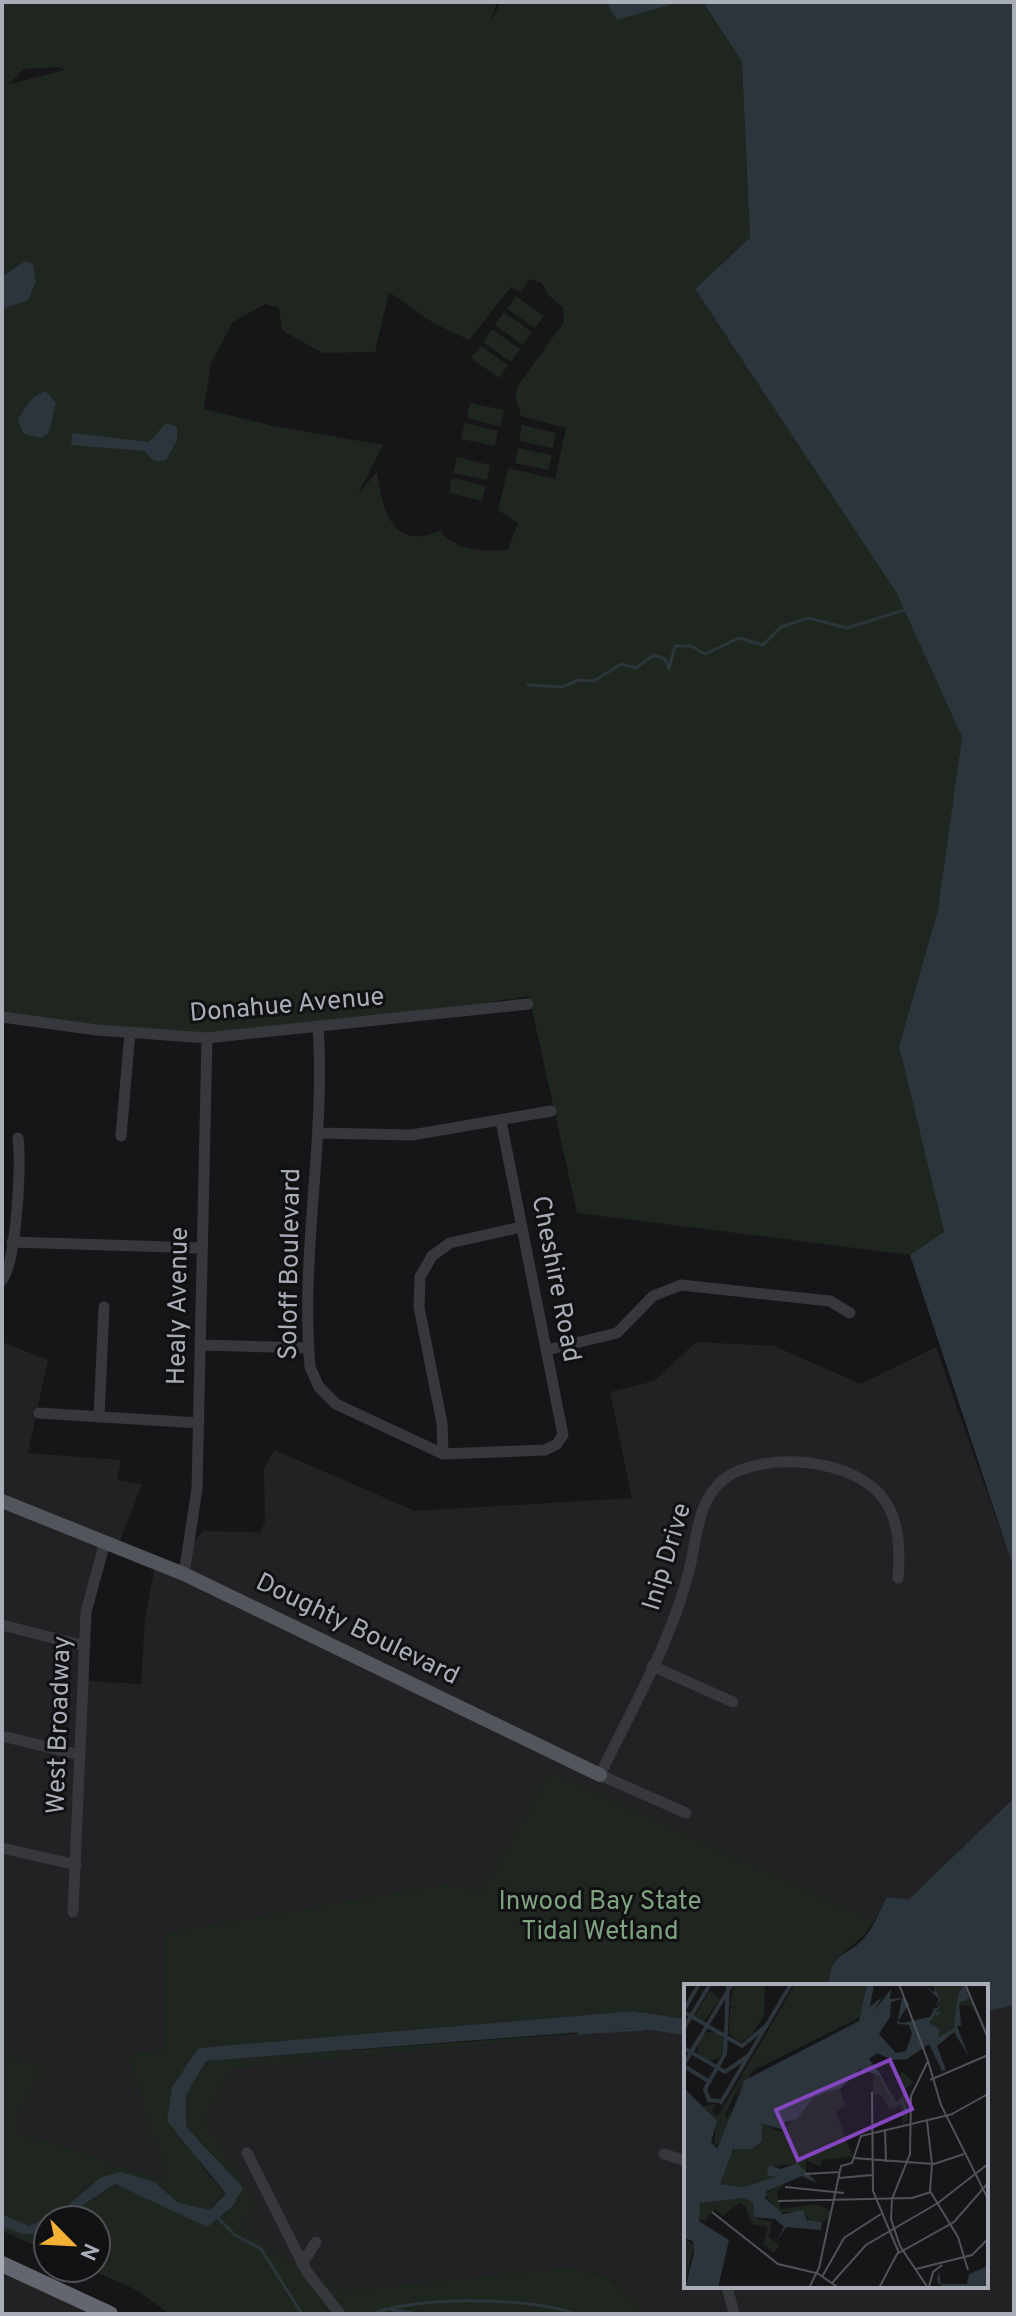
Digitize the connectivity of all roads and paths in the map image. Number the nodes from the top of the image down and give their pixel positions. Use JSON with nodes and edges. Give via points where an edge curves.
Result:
{"nodes":[{"id":1,"x":528,"y":1004,"type":"dead end"},
{"id":2,"x":2,"y":1017,"type":"edge"},
{"id":3,"x":318,"y":1026,"type":"junction"},
{"id":4,"x":130,"y":1032,"type":"junction"},
{"id":5,"x":207,"y":1038,"type":"junction"},
{"id":6,"x":551,"y":1111,"type":"dead end"},
{"id":7,"x":501,"y":1121,"type":"junction"},
{"id":8,"x":318,"y":1133,"type":"junction"},
{"id":9,"x":121,"y":1136,"type":"dead end"},
{"id":10,"x":18,"y":1138,"type":"dead end"},
{"id":11,"x":521,"y":1227,"type":"junction"},
{"id":12,"x":12,"y":1242,"type":"junction"},
{"id":13,"x":202,"y":1248,"type":"junction"},
{"id":14,"x":2,"y":1280,"type":"edge"},
{"id":15,"x":104,"y":1307,"type":"dead end"},
{"id":16,"x":850,"y":1313,"type":"dead end"},
{"id":17,"x":200,"y":1345,"type":"junction"},
{"id":18,"x":308,"y":1348,"type":"junction"},
{"id":19,"x":547,"y":1350,"type":"junction"},
{"id":20,"x":39,"y":1413,"type":"dead end"},
{"id":21,"x":99,"y":1417,"type":"junction"},
{"id":22,"x":199,"y":1423,"type":"junction"},
{"id":23,"x":557,"y":1444,"type":"joint"},
{"id":24,"x":443,"y":1454,"type":"junction"},
{"id":25,"x":2,"y":1501,"type":"edge"},
{"id":26,"x":105,"y":1542,"type":"junction"},
{"id":27,"x":184,"y":1574,"type":"junction"},
{"id":28,"x":898,"y":1578,"type":"dead end"},
{"id":29,"x":2,"y":1625,"type":"edge"},
{"id":30,"x":85,"y":1646,"type":"junction"},
{"id":31,"x":652,"y":1666,"type":"junction"},
{"id":32,"x":733,"y":1702,"type":"dead end"},
{"id":33,"x":2,"y":1736,"type":"edge"},
{"id":34,"x":80,"y":1755,"type":"junction"},
{"id":35,"x":600,"y":1775,"type":"junction"},
{"id":36,"x":686,"y":1813,"type":"dead end"},
{"id":37,"x":2,"y":1848,"type":"edge"},
{"id":38,"x":76,"y":1865,"type":"junction"},
{"id":39,"x":73,"y":1912,"type":"dead end"},
{"id":40,"x":247,"y":2153,"type":"dead end"},
{"id":41,"x":664,"y":2154,"type":"dead end"},
{"id":42,"x":684,"y":2160,"type":"edge"},
{"id":43,"x":316,"y":2242,"type":"dead end"},
{"id":44,"x":2,"y":2264,"type":"edge"},
{"id":45,"x":302,"y":2264,"type":"junction"},
{"id":46,"x":728,"y":2288,"type":"edge"},
{"id":47,"x":110,"y":2314,"type":"edge"},
{"id":48,"x":340,"y":2314,"type":"edge"},
{"id":49,"x":734,"y":2314,"type":"edge"}],
"edges":[{"from":1,"to":3,"type":"street","name":"Donahue Avenue"},
{"from":2,"to":4,"type":"street","name":"Donahue Avenue"},
{"from":3,"to":5,"type":"street","name":"Donahue Avenue"},
{"from":3,"to":8,"type":"street","name":"Soloff Boulevard"},
{"from":4,"to":5,"type":"street","name":"Donahue Avenue"},
{"from":4,"to":9,"type":"street"},
{"from":5,"to":13,"type":"street","name":"Healy Avenue"},
{"from":6,"to":7,"type":"street"},
{"from":7,"to":8,"type":"street","via":[[412,1135]]},
{"from":7,"to":11,"type":"street","name":"Cheshire Road"},
{"from":8,"to":18,"type":"street","name":"Soloff Boulevard","via":[[311,1195]]},
{"from":10,"to":12,"type":"street","via":[[21,1165]]},
{"from":11,"to":19,"type":"street","name":"Cheshire Road"},
{"from":11,"to":24,"type":"street","via":[[450,1243],[432,1256],[420,1277],[419,1307],[442,1423]]},
{"from":12,"to":13,"type":"street"},
{"from":12,"to":14,"type":"street"},
{"from":13,"to":17,"type":"street","name":"Healy Avenue"},
{"from":15,"to":21,"type":"street"},
{"from":16,"to":19,"type":"street","via":[[830,1301],[681,1285],[653,1296],[617,1333]]},
{"from":17,"to":18,"type":"street"},
{"from":17,"to":22,"type":"street","name":"Healy Avenue"},
{"from":18,"to":24,"type":"street","name":"Soloff Boulevard","via":[[312,1375],[329,1399]]},
{"from":19,"to":23,"type":"street","name":"Cheshire Road","via":[[562,1429]]},
{"from":20,"to":21,"type":"street"},
{"from":21,"to":22,"type":"street"},
{"from":22,"to":27,"type":"street","name":"Healy Avenue","via":[[197,1489]]},
{"from":23,"to":24,"type":"street","name":"Soloff Boulevard","via":[[545,1450]]},
{"from":25,"to":26,"type":"main road","name":"Doughty Boulevard"},
{"from":26,"to":27,"type":"main road","name":"Doughty Boulevard"},
{"from":26,"to":30,"type":"street","name":"West Broadway","via":[[88,1603]]},
{"from":27,"to":35,"type":"main road","name":"Doughty Boulevard"},
{"from":28,"to":31,"type":"street","name":"Inip Drive","via":[[895,1525],[887,1503],[872,1487],[828,1467],[754,1463],[721,1482],[709,1496],[682,1596]]},
{"from":29,"to":30,"type":"street"},
{"from":30,"to":34,"type":"street","name":"West Broadway"},
{"from":31,"to":32,"type":"street"},
{"from":31,"to":35,"type":"street","name":"Inip Drive"},
{"from":33,"to":34,"type":"street"},
{"from":34,"to":38,"type":"street","name":"West Broadway"},
{"from":35,"to":36,"type":"street","name":"Doughty Boulevard"},
{"from":37,"to":38,"type":"street"},
{"from":38,"to":39,"type":"street","name":"West Broadway"},
{"from":40,"to":45,"type":"street"},
{"from":41,"to":42,"type":"street"},
{"from":43,"to":45,"type":"street"},
{"from":44,"to":47,"type":"highway"},
{"from":45,"to":48,"type":"street"},
{"from":46,"to":49,"type":"street"}]}
